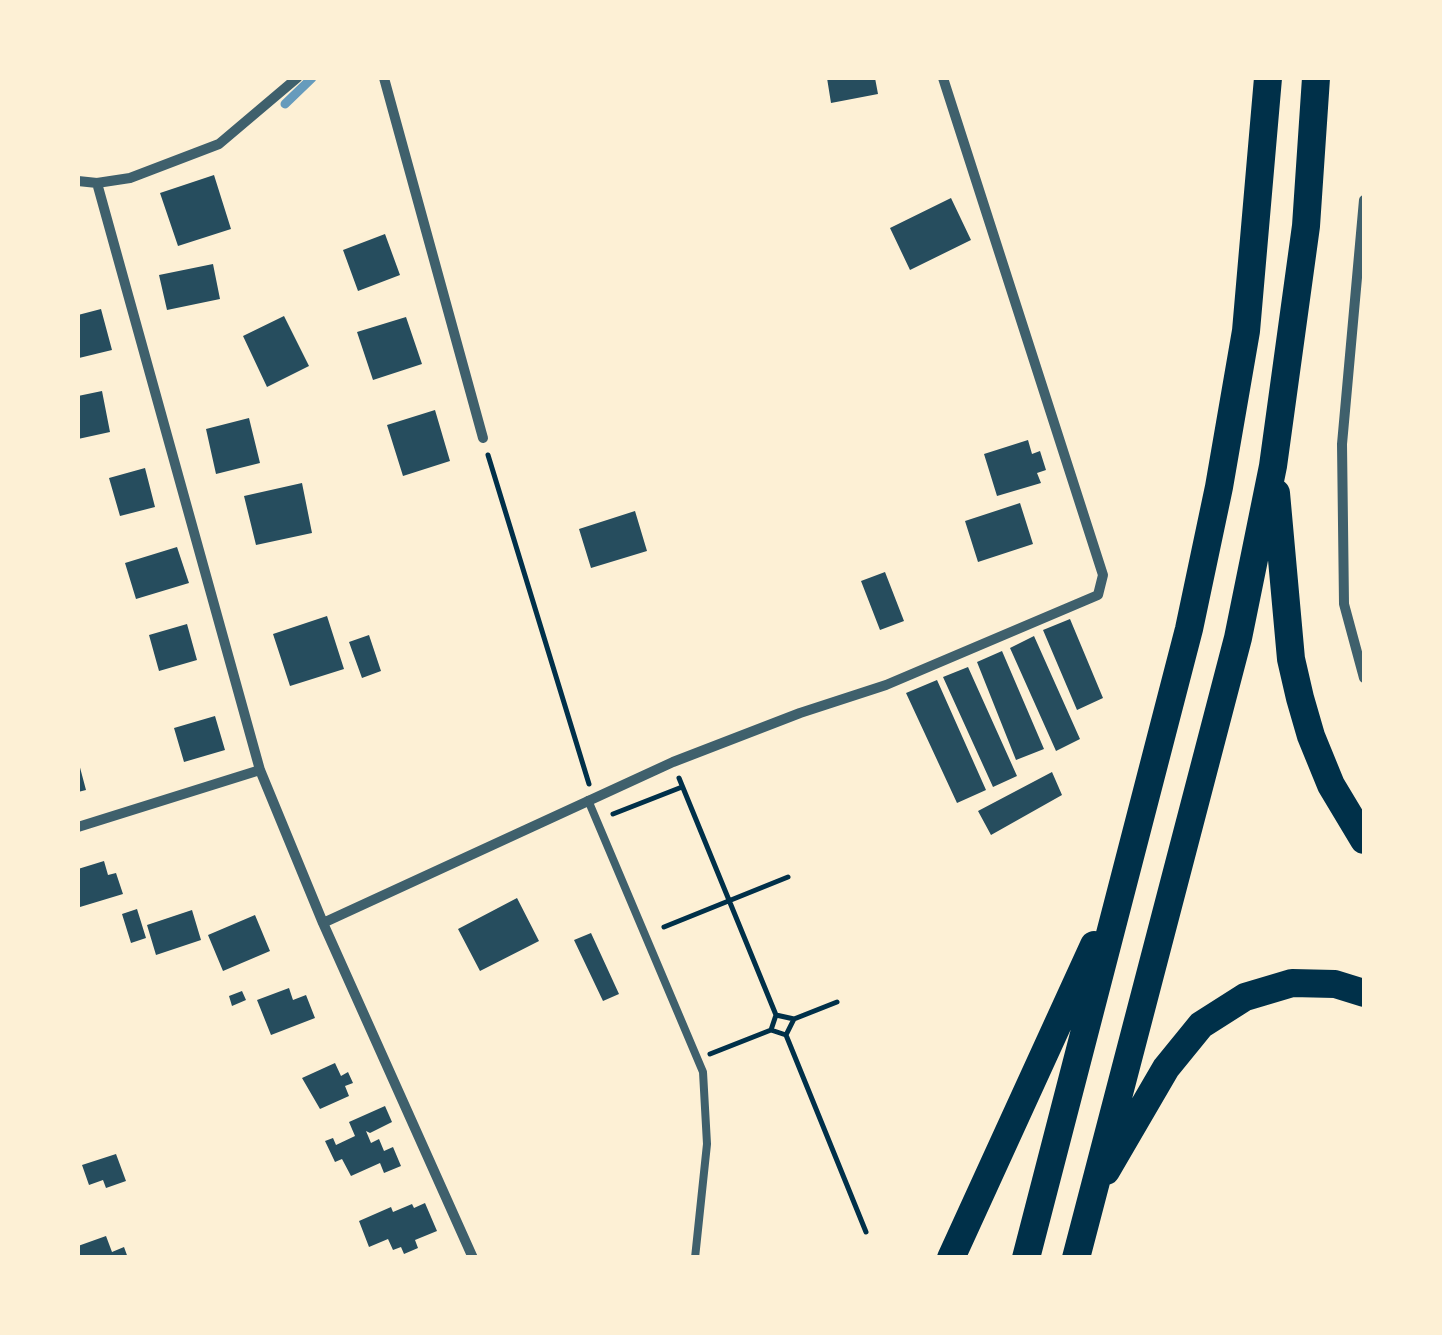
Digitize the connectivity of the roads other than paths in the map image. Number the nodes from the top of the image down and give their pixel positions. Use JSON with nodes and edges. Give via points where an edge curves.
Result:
{"nodes":[{"id":1,"x":297,"y":78,"type":"edge"},
{"id":2,"x":384,"y":78,"type":"edge"},
{"id":3,"x":943,"y":78,"type":"edge"},
{"id":4,"x":1268,"y":78,"type":"edge"},
{"id":5,"x":1316,"y":78,"type":"edge"},
{"id":6,"x":78,"y":181,"type":"edge"},
{"id":7,"x":97,"y":183,"type":"junction"},
{"id":8,"x":1364,"y":200,"type":"edge"},
{"id":9,"x":483,"y":438,"type":"road end"},
{"id":10,"x":1274,"y":466,"type":"junction"},
{"id":11,"x":1364,"y":678,"type":"edge"},
{"id":12,"x":260,"y":770,"type":"junction"},
{"id":13,"x":588,"y":800,"type":"junction"},
{"id":14,"x":78,"y":827,"type":"edge"},
{"id":15,"x":1364,"y":840,"type":"edge"},
{"id":16,"x":1126,"y":876,"type":"junction"},
{"id":17,"x":322,"y":923,"type":"junction"},
{"id":18,"x":1364,"y":993,"type":"edge"},
{"id":19,"x":1088,"y":1203,"type":"junction"},
{"id":20,"x":473,"y":1258,"type":"edge"},
{"id":21,"x":696,"y":1258,"type":"edge"},
{"id":22,"x":950,"y":1258,"type":"edge"},
{"id":23,"x":1026,"y":1258,"type":"edge"},
{"id":24,"x":1076,"y":1258,"type":"edge"}],
"edges":[{"from":1,"to":7,"type":"street","via":[[219,144],[130,178]]},
{"from":2,"to":9,"type":"street"},
{"from":3,"to":13,"type":"street","via":[[1102,575],[1098,595]]},
{"from":4,"to":16,"type":"highway","via":[[1246,331],[1222,468]]},
{"from":5,"to":10,"type":"highway","via":[[1306,226]]},
{"from":6,"to":7,"type":"street"},
{"from":7,"to":12,"type":"street"},
{"from":8,"to":11,"type":"street","via":[[1342,444],[1344,604]]},
{"from":10,"to":15,"type":"highway","via":[[1300,698],[1331,785]]},
{"from":10,"to":19,"type":"highway","via":[[1192,822]]},
{"from":12,"to":14,"type":"street"},
{"from":12,"to":17,"type":"street"},
{"from":13,"to":17,"type":"street"},
{"from":13,"to":21,"type":"lane","via":[[703,1072],[707,1144]]},
{"from":16,"to":22,"type":"highway"},
{"from":16,"to":23,"type":"highway"},
{"from":17,"to":20,"type":"street"},
{"from":18,"to":19,"type":"highway","via":[[1292,983],[1245,998],[1200,1024],[1166,1068]]},
{"from":19,"to":24,"type":"highway"}]}
